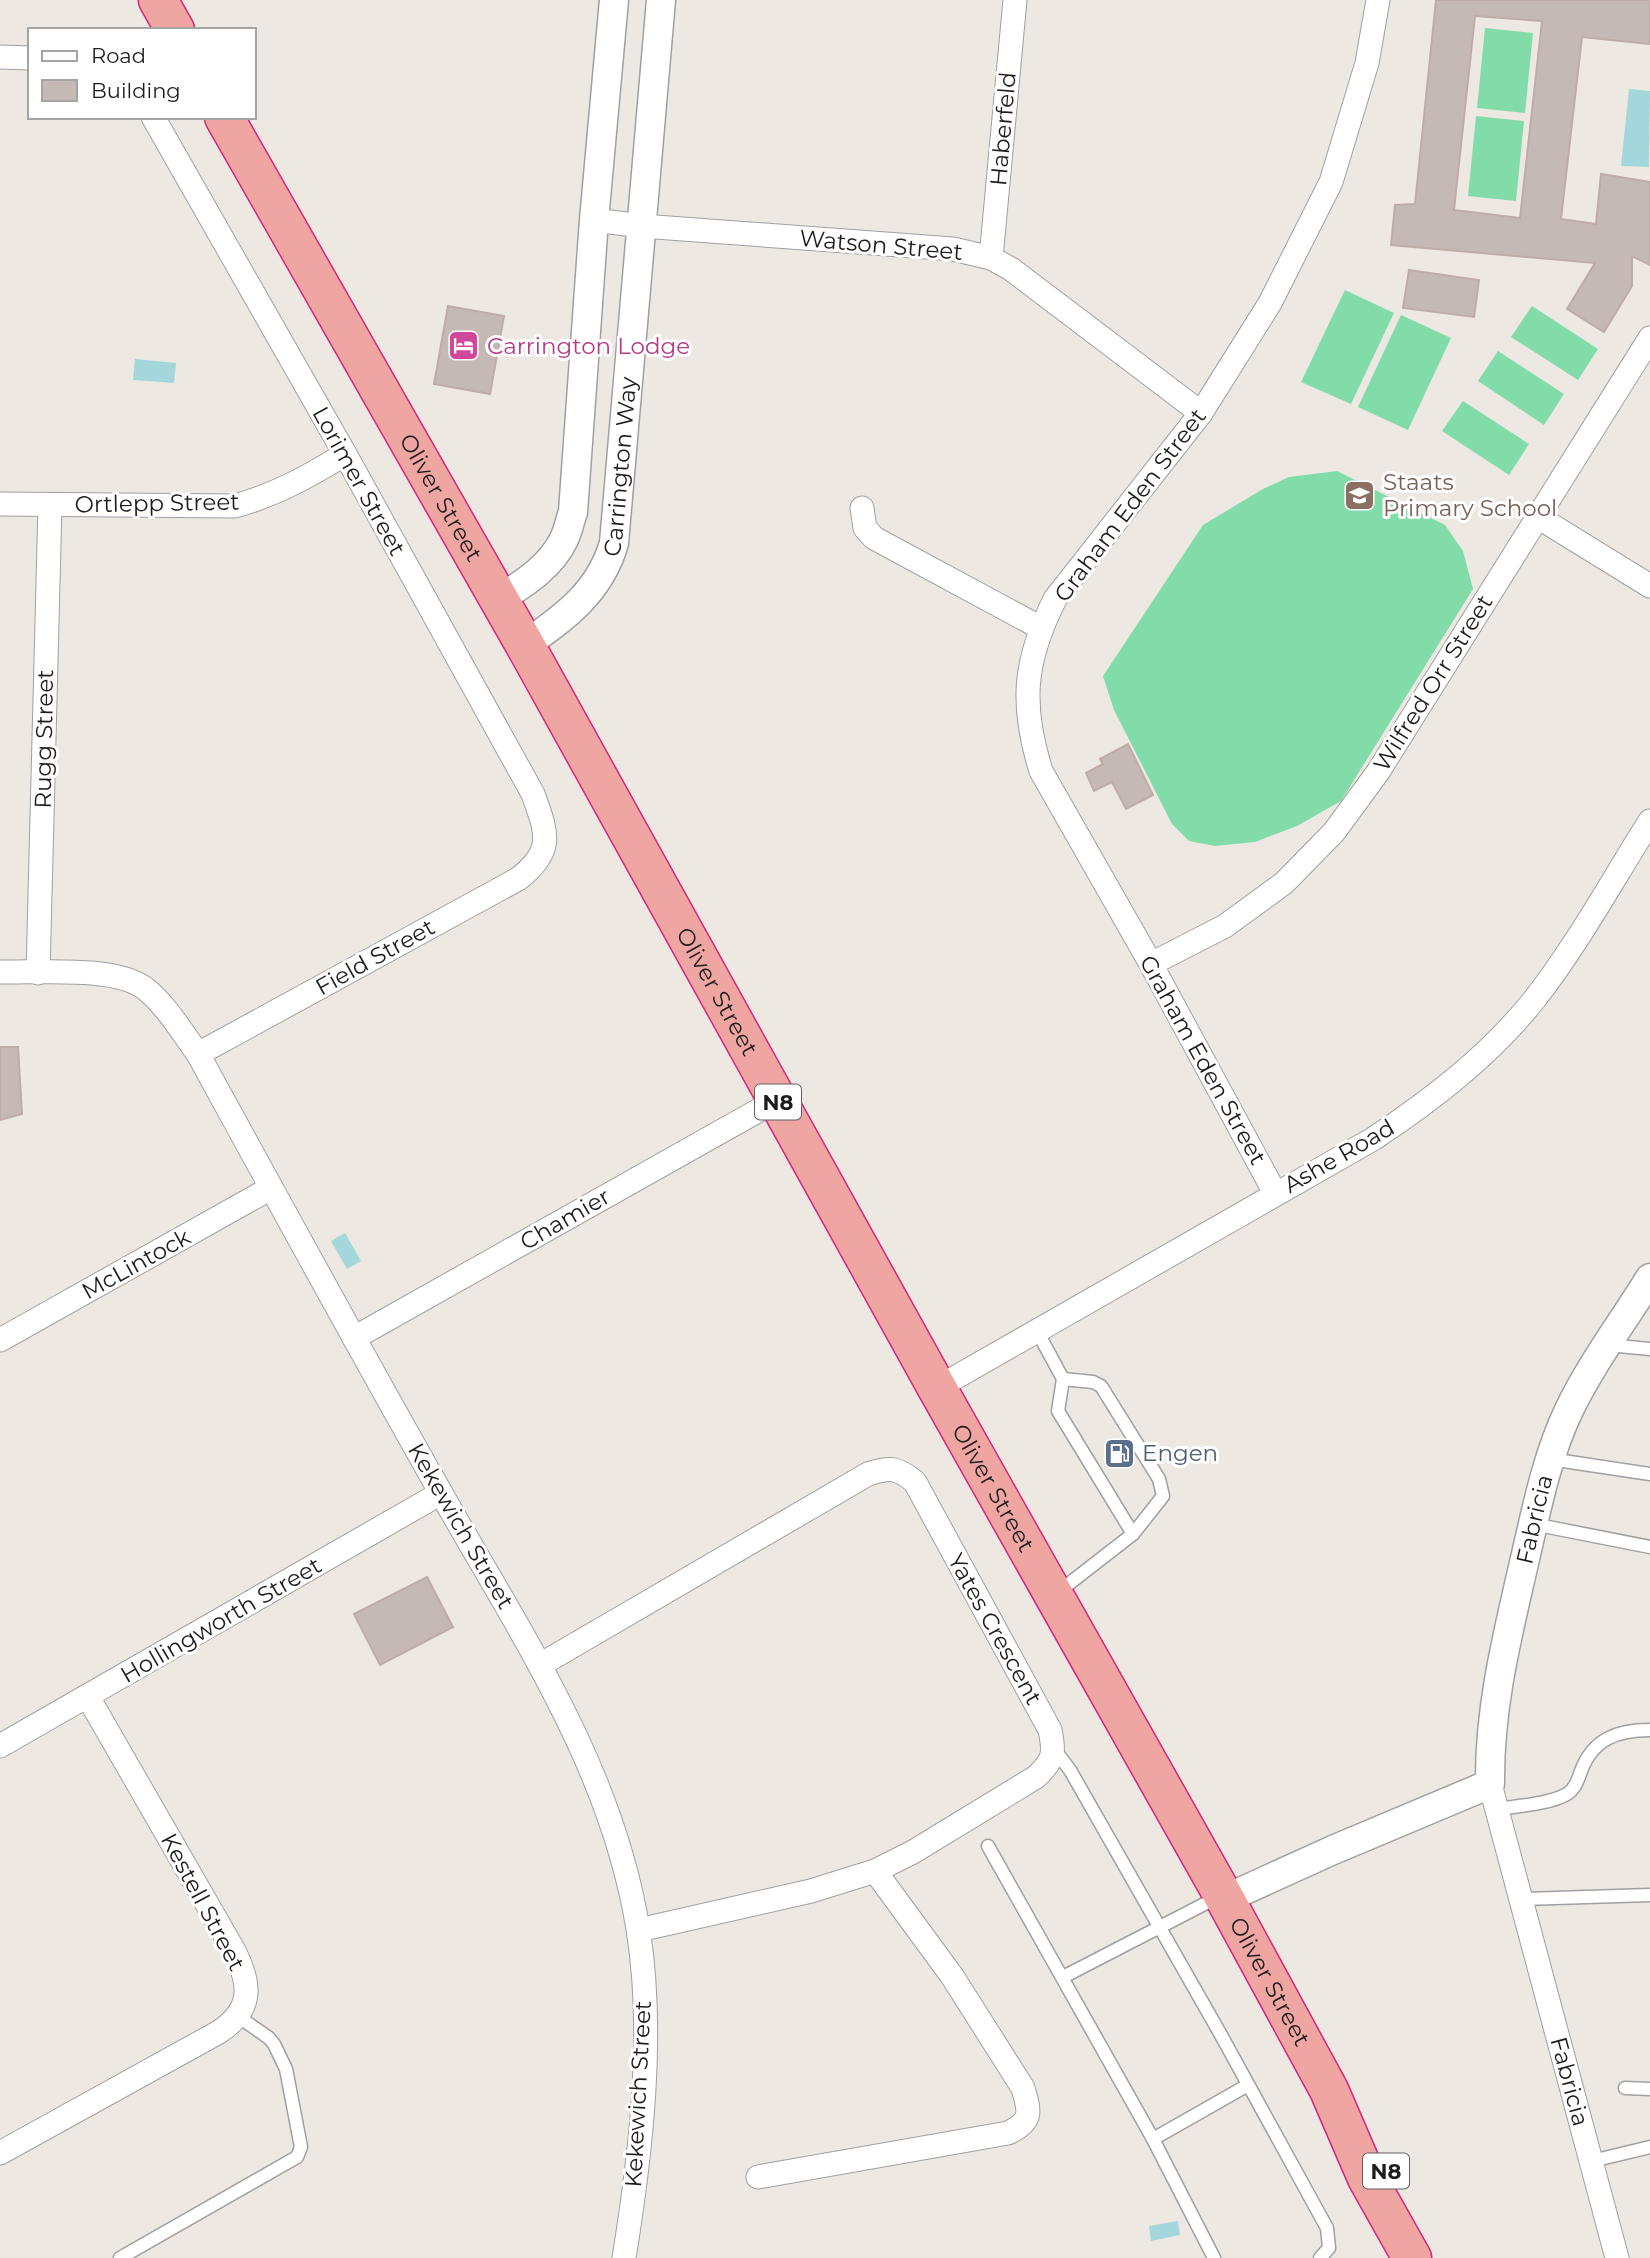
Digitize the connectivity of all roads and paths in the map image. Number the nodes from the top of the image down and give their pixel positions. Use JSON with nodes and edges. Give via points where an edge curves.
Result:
{"nodes":[{"id":1,"x":158,"y":0,"type":"edge"},
{"id":2,"x":614,"y":0,"type":"edge"},
{"id":3,"x":662,"y":0,"type":"edge"},
{"id":4,"x":1014,"y":0,"type":"edge"},
{"id":5,"x":1378,"y":0,"type":"edge"},
{"id":6,"x":174,"y":28,"type":"edge"},
{"id":7,"x":0,"y":57,"type":"edge"},
{"id":8,"x":28,"y":58,"type":"edge"},
{"id":9,"x":154,"y":119,"type":"edge"},
{"id":10,"x":225,"y":119,"type":"edge"},
{"id":11,"x":594,"y":219,"type":"junction"},
{"id":12,"x":642,"y":226,"type":"junction"},
{"id":13,"x":991,"y":258,"type":"junction"},
{"id":14,"x":1650,"y":338,"type":"edge"},
{"id":15,"x":1201,"y":413,"type":"junction"},
{"id":16,"x":345,"y":454,"type":"junction"},
{"id":17,"x":0,"y":504,"type":"edge"},
{"id":18,"x":50,"y":505,"type":"junction"},
{"id":19,"x":862,"y":508,"type":"dead end"},
{"id":20,"x":1538,"y":517,"type":"junction"},
{"id":21,"x":1650,"y":586,"type":"edge"},
{"id":22,"x":498,"y":600,"type":"junction"},
{"id":23,"x":1041,"y":628,"type":"junction"},
{"id":24,"x":525,"y":645,"type":"junction"},
{"id":25,"x":1650,"y":821,"type":"edge"},
{"id":26,"x":544,"y":852,"type":"joint"},
{"id":27,"x":1151,"y":964,"type":"junction"},
{"id":28,"x":0,"y":972,"type":"edge"},
{"id":29,"x":38,"y":973,"type":"junction"},
{"id":30,"x":198,"y":1054,"type":"junction"},
{"id":31,"x":777,"y":1100,"type":"junction"},
{"id":32,"x":271,"y":1188,"type":"junction"},
{"id":33,"x":1275,"y":1193,"type":"junction"},
{"id":34,"x":1650,"y":1278,"type":"edge"},
{"id":35,"x":1037,"y":1331,"type":"junction"},
{"id":36,"x":354,"y":1338,"type":"junction"},
{"id":37,"x":0,"y":1340,"type":"edge"},
{"id":38,"x":1608,"y":1345,"type":"junction"},
{"id":39,"x":1650,"y":1349,"type":"edge"},
{"id":40,"x":1063,"y":1379,"type":"junction"},
{"id":41,"x":937,"y":1388,"type":"junction"},
{"id":42,"x":1550,"y":1459,"type":"junction"},
{"id":43,"x":1650,"y":1474,"type":"edge"},
{"id":44,"x":441,"y":1493,"type":"junction"},
{"id":45,"x":1533,"y":1524,"type":"junction"},
{"id":46,"x":1133,"y":1534,"type":"junction"},
{"id":47,"x":1650,"y":1547,"type":"edge"},
{"id":48,"x":1054,"y":1595,"type":"junction"},
{"id":49,"x":540,"y":1665,"type":"junction"},
{"id":50,"x":88,"y":1697,"type":"junction"},
{"id":51,"x":1650,"y":1730,"type":"edge"},
{"id":52,"x":0,"y":1746,"type":"edge"},
{"id":53,"x":1054,"y":1749,"type":"junction"},
{"id":54,"x":1494,"y":1796,"type":"junction"},
{"id":55,"x":988,"y":1846,"type":"dead end"},
{"id":56,"x":876,"y":1871,"type":"junction"},
{"id":57,"x":1650,"y":1895,"type":"edge"},
{"id":58,"x":1224,"y":1897,"type":"junction"},
{"id":59,"x":1521,"y":1899,"type":"junction"},
{"id":60,"x":1159,"y":1927,"type":"junction"},
{"id":61,"x":639,"y":1930,"type":"junction"},
{"id":62,"x":1063,"y":1977,"type":"junction"},
{"id":63,"x":239,"y":2017,"type":"junction"},
{"id":64,"x":1248,"y":2085,"type":"junction"},
{"id":65,"x":1625,"y":2088,"type":"dead end"},
{"id":66,"x":1650,"y":2089,"type":"edge"},
{"id":67,"x":1329,"y":2090,"type":"junction"},
{"id":68,"x":1153,"y":2139,"type":"junction"},
{"id":69,"x":1650,"y":2147,"type":"edge"},
{"id":70,"x":0,"y":2153,"type":"edge"},
{"id":71,"x":1592,"y":2161,"type":"junction"},
{"id":72,"x":758,"y":2177,"type":"dead end"},
{"id":73,"x":120,"y":2258,"type":"edge"},
{"id":74,"x":624,"y":2258,"type":"edge"},
{"id":75,"x":1214,"y":2258,"type":"edge"},
{"id":76,"x":1320,"y":2258,"type":"edge"},
{"id":77,"x":1412,"y":2258,"type":"edge"},
{"id":78,"x":1437,"y":2258,"type":"edge"},
{"id":79,"x":1617,"y":2258,"type":"edge"}],
"edges":[{"from":1,"to":6,"type":"highway"},
{"from":2,"to":11,"type":"street","name":"Carrington Way"},
{"from":3,"to":12,"type":"street","name":"Carrington Way"},
{"from":4,"to":13,"type":"street","name":"Haberfeld"},
{"from":5,"to":15,"type":"street","name":"Graham Eden Street","via":[[1367,63],[1331,182],[1270,303]]},
{"from":7,"to":8,"type":"street"},
{"from":9,"to":16,"type":"street","name":"Lorimer Street"},
{"from":10,"to":22,"type":"highway","name":"Oliver Street","number":"N8"},
{"from":11,"to":12,"type":"street","name":"Watson Street"},
{"from":11,"to":22,"type":"street","name":"Carrington Way","via":[[573,512],[564,539],[548,563]]},
{"from":12,"to":13,"type":"street","name":"Watson Street","via":[[953,248]]},
{"from":12,"to":24,"type":"street","name":"Carrington Way","via":[[614,543],[602,575],[590,591]]},
{"from":13,"to":15,"type":"street","name":"Watson Street"},
{"from":14,"to":20,"type":"street","name":"Wilfred Orr Street"},
{"from":15,"to":23,"type":"street","name":"Graham Eden Street","via":[[1055,599]]},
{"from":16,"to":18,"type":"street","name":"Ortlepp Street","via":[[270,496],[235,506]]},
{"from":16,"to":26,"type":"street","name":"Lorimer Street","via":[[533,794],[547,837]]},
{"from":17,"to":18,"type":"street","name":"Ortlepp Street"},
{"from":18,"to":29,"type":"street","name":"Rugg Street"},
{"from":19,"to":23,"type":"street","via":[[865,528],[874,538]]},
{"from":20,"to":21,"type":"street"},
{"from":20,"to":27,"type":"street","name":"Wilfred Orr Street","via":[[1378,772],[1334,832],[1284,883],[1235,919]]},
{"from":22,"to":24,"type":"highway","name":"Oliver Street","number":"N8"},
{"from":23,"to":27,"type":"street","name":"Graham Eden Street","via":[[1032,651],[1028,697],[1031,738],[1041,771]]},
{"from":24,"to":31,"type":"highway","name":"Oliver Street","number":"N8"},
{"from":25,"to":33,"type":"street","name":"Ashe Road","via":[[1575,941],[1498,1039],[1413,1112]]},
{"from":26,"to":30,"type":"street","name":"Field Street","via":[[518,879]]},
{"from":27,"to":33,"type":"street","name":"Graham Eden Street"},
{"from":28,"to":29,"type":"street","name":"Kekewich Street"},
{"from":29,"to":30,"type":"street","name":"Kekewich Street","via":[[122,976],[159,1001]]},
{"from":30,"to":32,"type":"street","name":"Kekewich Street"},
{"from":31,"to":36,"type":"street","name":"Chamier"},
{"from":31,"to":41,"type":"highway","name":"Oliver Street","number":"N8"},
{"from":32,"to":36,"type":"street","name":"Kekewich Street"},
{"from":32,"to":37,"type":"street","name":"McLintock"},
{"from":33,"to":35,"type":"street","name":"Ashe Road"},
{"from":34,"to":38,"type":"street","name":"Fabricia"},
{"from":35,"to":40,"type":"lane"},
{"from":35,"to":41,"type":"street","name":"Ashe Road"},
{"from":36,"to":44,"type":"street","name":"Kekewich Street"},
{"from":38,"to":39,"type":"lane"},
{"from":38,"to":42,"type":"street","name":"Fabricia","via":[[1569,1411]]},
{"from":40,"to":46,"type":"lane","via":[[1058,1411]]},
{"from":40,"to":46,"type":"lane","via":[[1101,1386],[1162,1487],[1163,1496]]},
{"from":41,"to":48,"type":"highway","name":"Oliver Street","number":"N8"},
{"from":42,"to":43,"type":"lane"},
{"from":42,"to":45,"type":"street","name":"Fabricia"},
{"from":44,"to":49,"type":"street","name":"Kekewich Street"},
{"from":44,"to":50,"type":"street","name":"Hollingworth Street"},
{"from":45,"to":47,"type":"lane"},
{"from":45,"to":54,"type":"street","name":"Fabricia","via":[[1494,1699],[1490,1743]]},
{"from":46,"to":48,"type":"lane"},
{"from":48,"to":58,"type":"highway","name":"Oliver Street","number":"N8"},
{"from":49,"to":53,"type":"street","name":"Yates Crescent","via":[[867,1474],[885,1468],[902,1471],[915,1482],[1050,1730]]},
{"from":49,"to":61,"type":"street","name":"Kekewich Street","via":[[581,1743],[610,1815]]},
{"from":50,"to":52,"type":"street","name":"Hollingworth Street"},
{"from":50,"to":63,"type":"street","name":"Kestell Street","via":[[238,1958],[246,1983]]},
{"from":51,"to":54,"type":"lane","via":[[1632,1730],[1601,1741],[1565,1796]]},
{"from":53,"to":56,"type":"street","via":[[1048,1765],[1026,1784]]},
{"from":53,"to":60,"type":"lane"},
{"from":54,"to":58,"type":"street","via":[[1334,1850]]},
{"from":54,"to":59,"type":"street","name":"Fabricia"},
{"from":55,"to":62,"type":"lane"},
{"from":56,"to":61,"type":"street","via":[[811,1891]]},
{"from":56,"to":72,"type":"street","via":[[952,1976],[1023,2088],[1028,2117],[1008,2133]]},
{"from":57,"to":59,"type":"lane"},
{"from":58,"to":60,"type":"lane"},
{"from":58,"to":67,"type":"highway","name":"Oliver Street","number":"N8"},
{"from":59,"to":71,"type":"street","name":"Fabricia"},
{"from":60,"to":62,"type":"lane"},
{"from":60,"to":64,"type":"lane"},
{"from":61,"to":74,"type":"street","name":"Kekewich Street","via":[[645,2046],[636,2173]]},
{"from":62,"to":68,"type":"lane"},
{"from":63,"to":70,"type":"street"},
{"from":63,"to":73,"type":"lane","via":[[269,2038],[286,2069],[301,2147],[297,2157]]},
{"from":64,"to":68,"type":"lane"},
{"from":64,"to":76,"type":"lane","via":[[1327,2228],[1329,2249]]},
{"from":65,"to":66,"type":"lane"},
{"from":67,"to":77,"type":"highway","name":"Oliver Street","number":"N8","via":[[1367,2178]]},
{"from":67,"to":78,"type":"highway","name":"Oliver Street","number":"N8","via":[[1355,2122]]},
{"from":68,"to":75,"type":"lane"},
{"from":69,"to":71,"type":"lane"},
{"from":71,"to":79,"type":"street","name":"Fabricia"}]}
